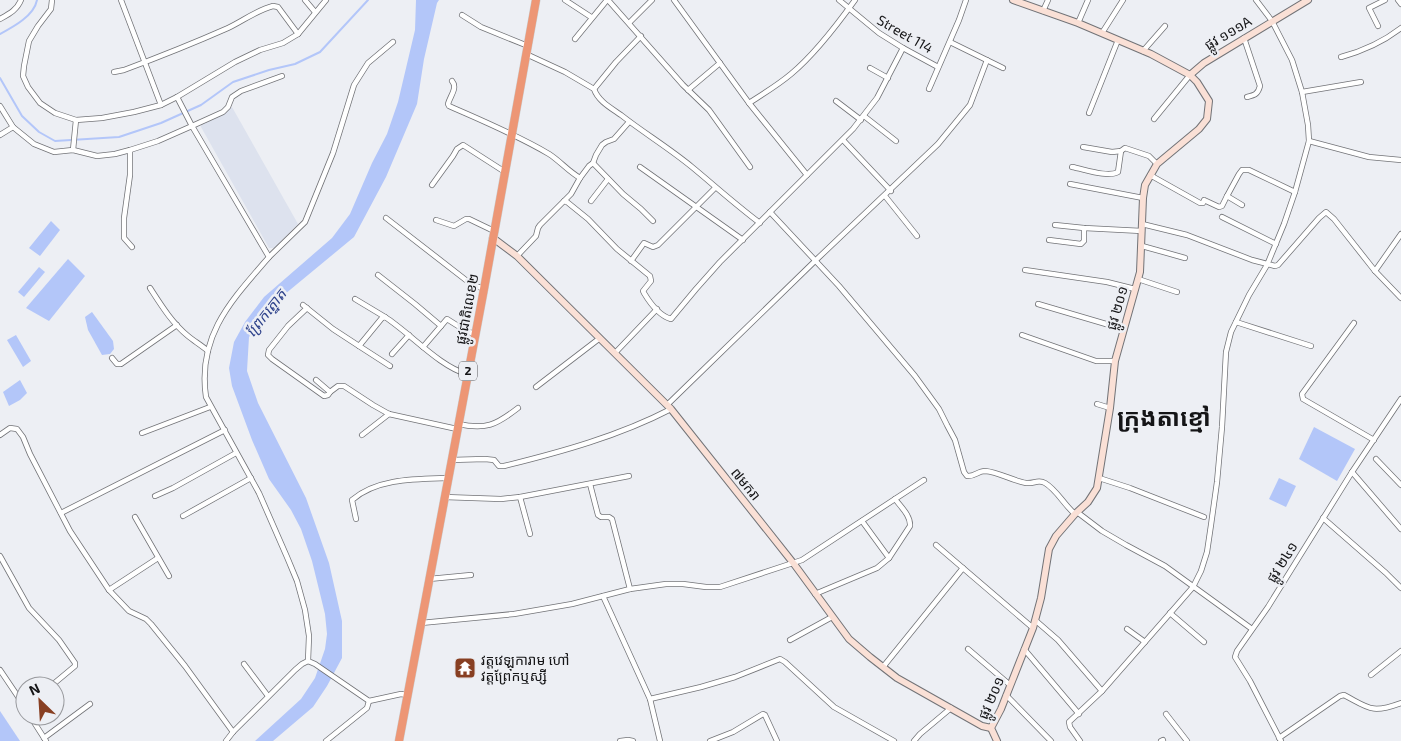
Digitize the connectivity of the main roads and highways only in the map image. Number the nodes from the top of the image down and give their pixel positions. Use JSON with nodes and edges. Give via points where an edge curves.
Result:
{"nodes":[{"id":1,"x":536,"y":0,"type":"edge"},
{"id":2,"x":398,"y":741,"type":"edge"}],
"edges":[{"from":1,"to":2,"type":"highway","name":"ផ្លូវជាតិលេខ២","number":"2"}]}
